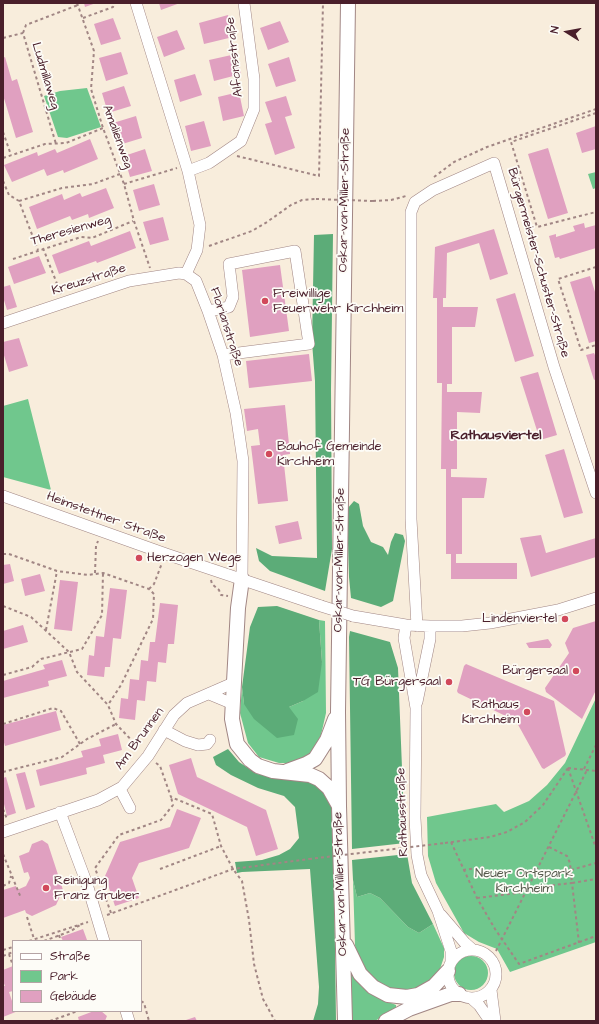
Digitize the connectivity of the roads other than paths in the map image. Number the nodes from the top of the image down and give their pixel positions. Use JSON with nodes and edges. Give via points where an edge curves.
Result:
{"nodes":[{"id":1,"x":136,"y":3,"type":"edge"},
{"id":2,"x":244,"y":3,"type":"edge"},
{"id":3,"x":348,"y":3,"type":"edge"},
{"id":4,"x":187,"y":168,"type":"junction"},
{"id":5,"x":186,"y":274,"type":"junction"},
{"id":6,"x":208,"y":311,"type":"junction"},
{"id":7,"x":3,"y":324,"type":"edge"},
{"id":8,"x":223,"y":355,"type":"junction"},
{"id":9,"x":596,"y":493,"type":"edge"},
{"id":10,"x":3,"y":496,"type":"edge"},
{"id":11,"x":242,"y":579,"type":"junction"},
{"id":12,"x":596,"y":598,"type":"edge"},
{"id":13,"x":406,"y":625,"type":"junction"},
{"id":14,"x":417,"y":626,"type":"junction"},
{"id":15,"x":430,"y":626,"type":"junction"},
{"id":16,"x":233,"y":683,"type":"junction"},
{"id":17,"x":209,"y":694,"type":"junction"},
{"id":18,"x":233,"y":704,"type":"junction"},
{"id":19,"x":416,"y":708,"type":"junction"},
{"id":20,"x":338,"y":711,"type":"junction"},
{"id":21,"x":164,"y":730,"type":"junction"},
{"id":22,"x":210,"y":740,"type":"dead end"},
{"id":23,"x":283,"y":772,"type":"junction"},
{"id":24,"x":120,"y":789,"type":"junction"},
{"id":25,"x":339,"y":806,"type":"junction"},
{"id":26,"x":130,"y":808,"type":"dead end"},
{"id":27,"x":60,"y":812,"type":"junction"},
{"id":28,"x":3,"y":832,"type":"edge"},
{"id":29,"x":438,"y":911,"type":"junction"},
{"id":30,"x":342,"y":939,"type":"junction"},
{"id":31,"x":104,"y":940,"type":"edge"},
{"id":32,"x":473,"y":950,"type":"junction"},
{"id":33,"x":450,"y":966,"type":"junction"},
{"id":34,"x":491,"y":990,"type":"junction"},
{"id":35,"x":465,"y":996,"type":"junction"},
{"id":36,"x":346,"y":1021,"type":"edge"},
{"id":37,"x":386,"y":1021,"type":"edge"},
{"id":38,"x":490,"y":1021,"type":"edge"},
{"id":39,"x":495,"y":1021,"type":"edge"}],
"edges":[{"from":1,"to":4,"type":"street"},
{"from":2,"to":4,"type":"street","name":"Alfonsstraße","via":[[254,79],[254,109],[241,141],[209,163]]},
{"from":3,"to":20,"type":"main road","name":"Oskar-von-Miller-Straße"},
{"from":4,"to":5,"type":"street","via":[[200,225],[197,250]]},
{"from":5,"to":6,"type":"street","name":"Florianstraße","via":[[196,281]]},
{"from":5,"to":7,"type":"street","name":"Kreuzstraße","via":[[130,281]]},
{"from":6,"to":8,"type":"street","name":"Florianstraße"},
{"from":6,"to":8,"type":"street","via":[[229,307],[233,297],[229,264],[295,251],[309,344]]},
{"from":8,"to":11,"type":"street","name":"Florianstraße","via":[[236,413],[243,461]]},
{"from":9,"to":14,"type":"street","name":"Bürgermeister-Schuster-Straße","via":[[554,367],[494,163],[434,190],[415,202],[411,212],[411,519]]},
{"from":10,"to":11,"type":"street","name":"Heimstettner Straße"},
{"from":11,"to":13,"type":"street","name":"Heimstettner Straße","bridge":true,"via":[[353,616]]},
{"from":11,"to":16,"type":"main road"},
{"from":12,"to":15,"type":"street","name":"Heimstettner Straße","via":[[558,610],[496,622]]},
{"from":13,"to":14,"type":"street","name":"Heimstettner Straße"},
{"from":13,"to":19,"type":"street","name":"Rathausstraße","via":[[404,638]]},
{"from":14,"to":15,"type":"street","name":"Heimstettner Straße"},
{"from":15,"to":19,"type":"street","name":"Rathausstraße","via":[[430,639]]},
{"from":16,"to":17,"type":"street","name":"Am Brunnen"},
{"from":16,"to":18,"type":"main road"},
{"from":17,"to":18,"type":"street"},
{"from":17,"to":21,"type":"street","name":"Am Brunnen","via":[[187,703]]},
{"from":18,"to":23,"type":"main road","via":[[234,734],[243,753],[258,766]]},
{"from":19,"to":29,"type":"street","name":"Rathausstraße","via":[[416,855]]},
{"from":20,"to":23,"type":"main road","via":[[327,740],[315,759]]},
{"from":20,"to":25,"type":"main road","name":"Oskar-von-Miller-Straße"},
{"from":21,"to":22,"type":"street","via":[[198,745],[207,744]]},
{"from":21,"to":24,"type":"street","name":"Am Brunnen","via":[[148,756]]},
{"from":23,"to":25,"type":"main road","via":[[320,779],[329,788]]},
{"from":24,"to":26,"type":"street"},
{"from":24,"to":27,"type":"street","name":"Am Brunnen","via":[[98,800]]},
{"from":25,"to":30,"type":"main road","name":"Oskar-von-Miller-Straße"},
{"from":27,"to":28,"type":"street","name":"Am Brunnen"},
{"from":27,"to":31,"type":"street","via":[[87,884]]},
{"from":29,"to":32,"type":"street","name":"Rathausstraße"},
{"from":29,"to":33,"type":"street","name":"Rathausstraße","via":[[451,951]]},
{"from":30,"to":33,"type":"main road","via":[[360,974],[373,987],[388,996],[418,995],[434,986]]},
{"from":30,"to":36,"type":"main road","name":"Oskar-von-Miller-Straße"},
{"from":32,"to":33,"type":"street","via":[[460,953]]},
{"from":32,"to":34,"type":"street","via":[[488,955],[494,964],[496,980]]},
{"from":33,"to":35,"type":"street","via":[[450,984]]},
{"from":34,"to":35,"type":"street","via":[[482,996]]},
{"from":34,"to":39,"type":"street"},
{"from":35,"to":37,"type":"main road","via":[[451,994],[409,1009]]},
{"from":35,"to":38,"type":"street","via":[[479,1005]]}]}
